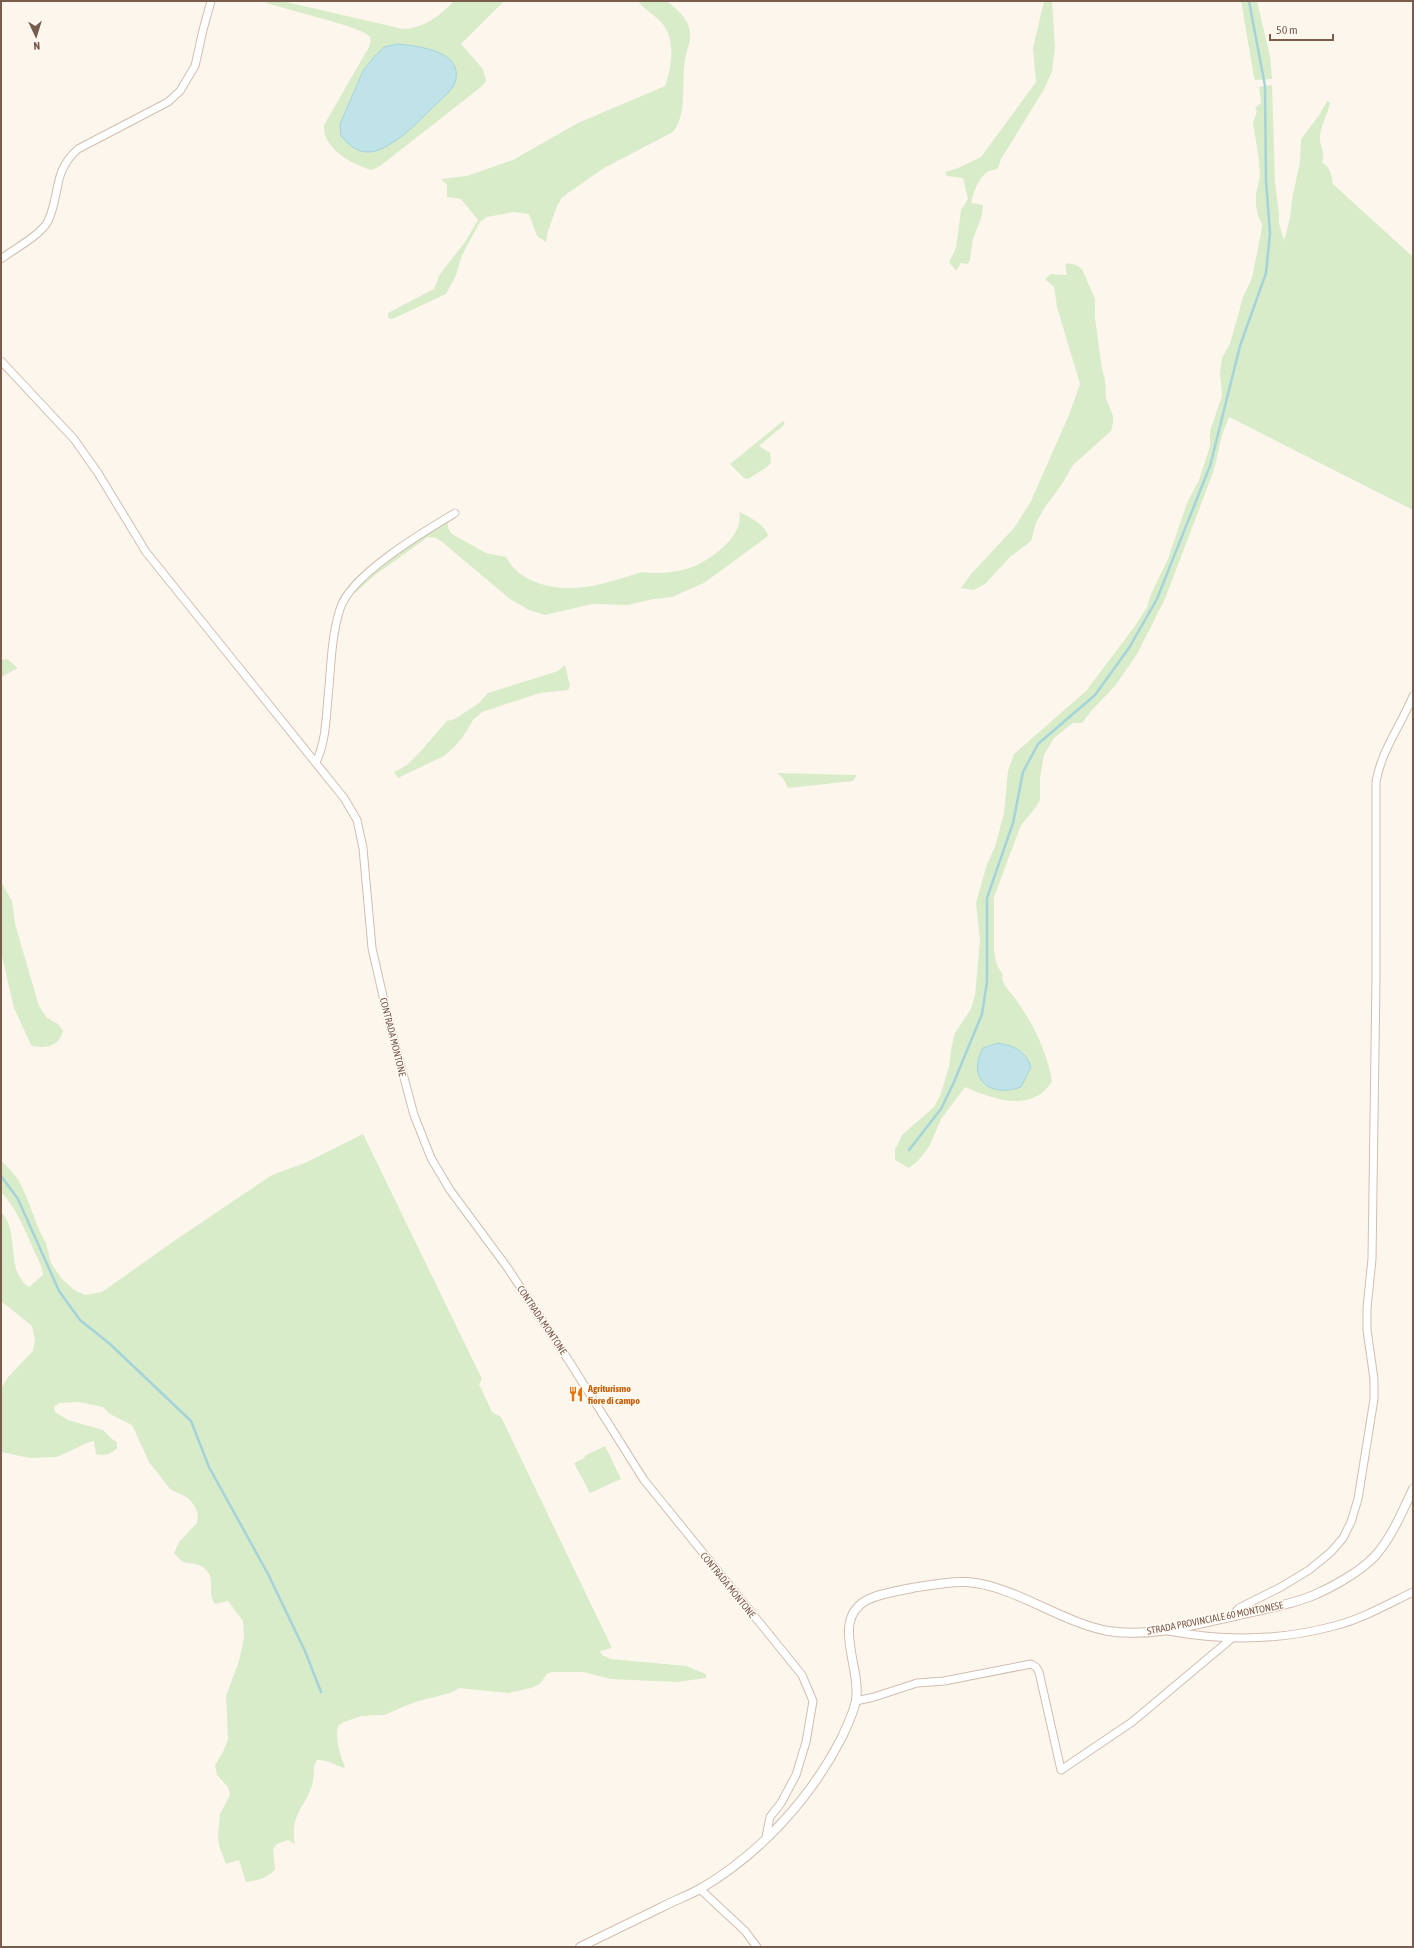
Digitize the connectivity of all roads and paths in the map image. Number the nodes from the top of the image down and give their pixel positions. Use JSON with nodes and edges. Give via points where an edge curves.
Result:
{"nodes":[{"id":1,"x":211,"y":1,"type":"edge"},
{"id":2,"x":1,"y":259,"type":"edge"},
{"id":3,"x":1,"y":361,"type":"edge"},
{"id":4,"x":455,"y":513,"type":"dead end"},
{"id":5,"x":1413,"y":696,"type":"edge"},
{"id":6,"x":316,"y":762,"type":"junction"},
{"id":7,"x":1413,"y":1489,"type":"edge"},
{"id":8,"x":1413,"y":1592,"type":"edge"},
{"id":9,"x":1231,"y":1616,"type":"junction"},
{"id":10,"x":1164,"y":1631,"type":"junction"},
{"id":11,"x":1231,"y":1639,"type":"junction"},
{"id":12,"x":856,"y":1701,"type":"junction"},
{"id":13,"x":766,"y":1837,"type":"junction"},
{"id":14,"x":700,"y":1888,"type":"junction"},
{"id":15,"x":580,"y":1947,"type":"edge"},
{"id":16,"x":757,"y":1947,"type":"edge"}],
"edges":[{"from":1,"to":2,"type":"street","via":[[195,66],[180,90],[168,102],[78,148],[60,173],[48,222],[40,231]]},
{"from":3,"to":6,"type":"street","name":"CONTRADA MONTONE","via":[[74,440],[98,473],[146,552]]},
{"from":4,"to":6,"type":"street","via":[[416,536],[376,567],[351,589],[340,608],[333,639],[324,737]]},
{"from":5,"to":9,"type":"street","via":[[1384,754],[1376,782],[1372,1243],[1366,1308],[1374,1399],[1358,1499],[1344,1538],[1331,1552],[1310,1570],[1238,1608]]},
{"from":6,"to":13,"type":"street","name":"CONTRADA MONTONE","via":[[344,798],[357,820],[363,848],[372,948],[414,1115],[431,1158],[450,1190],[507,1267],[644,1480],[802,1675],[809,1688],[813,1701],[806,1742],[796,1774],[769,1821]]},
{"from":7,"to":9,"type":"street","name":"STRADA PROVINCIALE 60 MONTONESE","via":[[1393,1531],[1374,1558],[1348,1577],[1308,1597]]},
{"from":8,"to":11,"type":"street","via":[[1356,1619],[1334,1626],[1282,1636]]},
{"from":9,"to":10,"type":"street","name":"STRADA PROVINCIALE 60 MONTONESE"},
{"from":10,"to":11,"type":"street"},
{"from":10,"to":12,"type":"street","name":"STRADA PROVINCIALE 60 MONTONESE","via":[[1136,1634],[1107,1631],[1071,1620],[995,1588],[967,1582],[933,1584],[898,1591],[869,1599],[853,1611],[848,1626],[856,1678]]},
{"from":11,"to":12,"type":"street","via":[[1132,1722],[1060,1770],[1039,1672],[1031,1664],[917,1684]]},
{"from":12,"to":13,"type":"street","name":"STRADA PROVINCIALE 60 MONTONESE","via":[[843,1735],[808,1793],[787,1818]]},
{"from":13,"to":14,"type":"street","name":"STRADA PROVINCIALE 60 MONTONESE","via":[[732,1867]]},
{"from":14,"to":15,"type":"street","name":"STRADA PROVINCIALE 60 MONTONESE"},
{"from":14,"to":16,"type":"street","via":[[745,1931]]}]}
